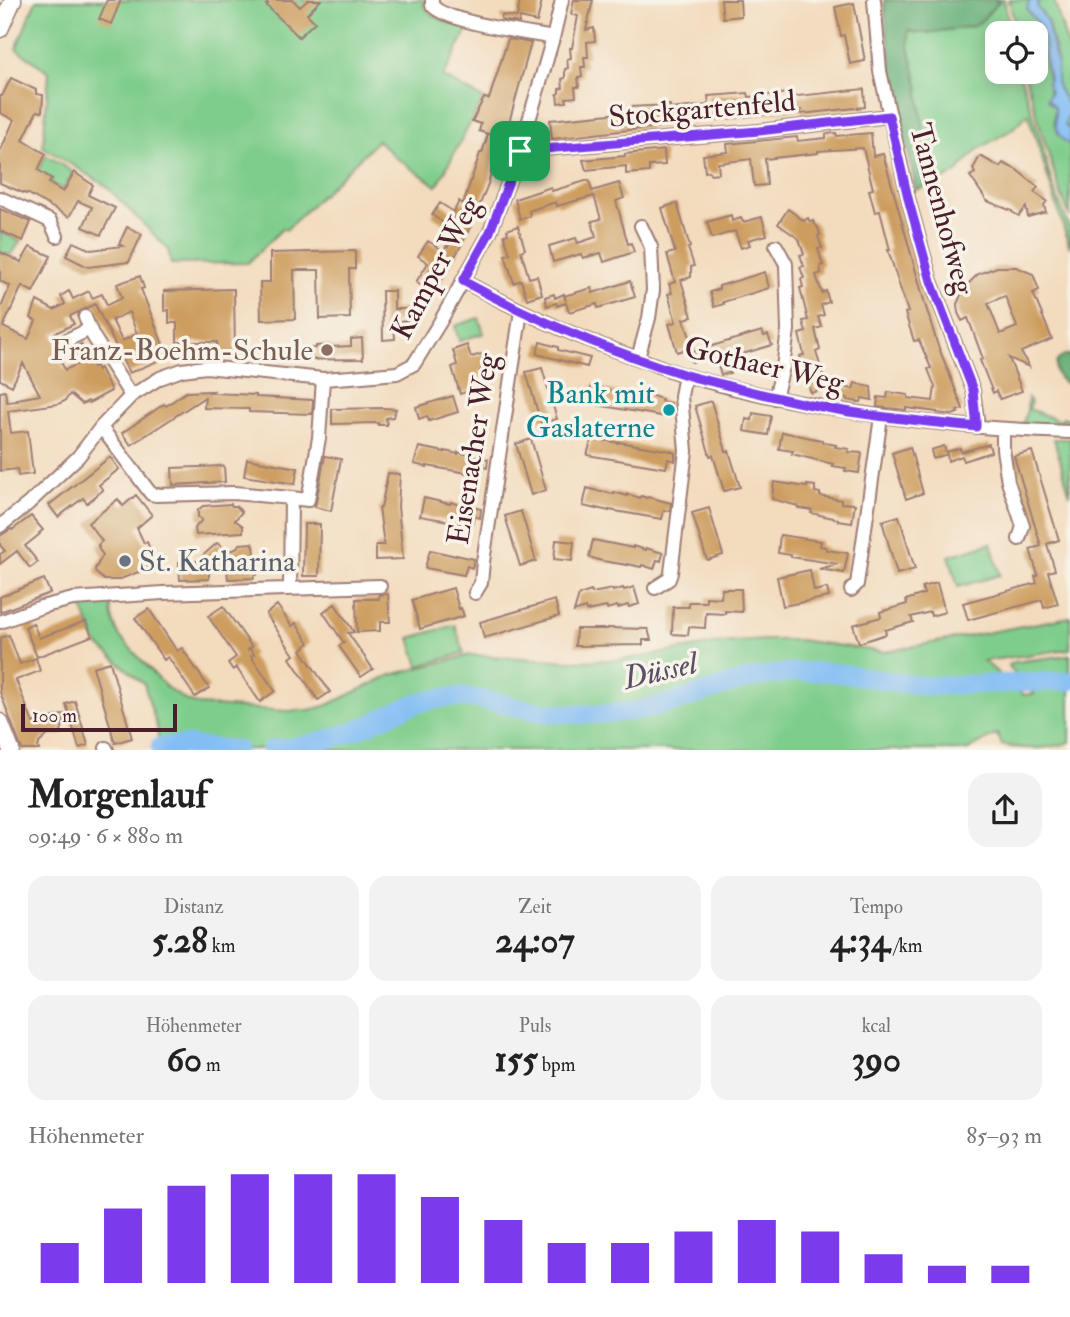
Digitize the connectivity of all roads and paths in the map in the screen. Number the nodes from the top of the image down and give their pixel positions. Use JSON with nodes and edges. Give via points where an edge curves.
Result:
{"nodes":[{"id":1,"x":13,"y":0,"type":"edge"},
{"id":2,"x":432,"y":0,"type":"edge"},
{"id":3,"x":562,"y":0,"type":"edge"},
{"id":4,"x":874,"y":0,"type":"edge"},
{"id":5,"x":0,"y":29,"type":"edge"},
{"id":6,"x":553,"y":38,"type":"junction"},
{"id":7,"x":889,"y":116,"type":"junction"},
{"id":8,"x":520,"y":151,"type":"junction"},
{"id":9,"x":0,"y":198,"type":"edge"},
{"id":10,"x":642,"y":226,"type":"dead end"},
{"id":11,"x":57,"y":236,"type":"dead end"},
{"id":12,"x":776,"y":246,"type":"dead end"},
{"id":13,"x":463,"y":281,"type":"junction"},
{"id":14,"x":521,"y":311,"type":"junction"},
{"id":15,"x":67,"y":340,"type":"dead end"},
{"id":16,"x":638,"y":358,"type":"junction"},
{"id":17,"x":685,"y":375,"type":"junction"},
{"id":18,"x":323,"y":379,"type":"junction"},
{"id":19,"x":131,"y":396,"type":"junction"},
{"id":20,"x":775,"y":398,"type":"junction"},
{"id":21,"x":881,"y":417,"type":"junction"},
{"id":22,"x":101,"y":427,"type":"junction"},
{"id":23,"x":976,"y":427,"type":"junction"},
{"id":24,"x":1003,"y":430,"type":"junction"},
{"id":25,"x":1070,"y":432,"type":"edge"},
{"id":26,"x":291,"y":498,"type":"junction"},
{"id":27,"x":0,"y":526,"type":"edge"},
{"id":28,"x":1019,"y":539,"type":"dead end"},
{"id":29,"x":380,"y":586,"type":"dead end"},
{"id":30,"x":655,"y":588,"type":"dead end"},
{"id":31,"x":290,"y":589,"type":"junction"},
{"id":32,"x":851,"y":590,"type":"dead end"},
{"id":33,"x":475,"y":593,"type":"dead end"},
{"id":34,"x":0,"y":622,"type":"edge"},
{"id":35,"x":0,"y":722,"type":"edge"},
{"id":36,"x":11,"y":750,"type":"edge"}],
"edges":[{"from":1,"to":5,"type":"main road"},
{"from":2,"to":6,"type":"street","via":[[436,10],[453,18]]},
{"from":3,"to":6,"type":"street","name":"Kamper Weg"},
{"from":4,"to":7,"type":"street","name":"Tannenhofweg"},
{"from":6,"to":8,"type":"street","name":"Kamper Weg"},
{"from":7,"to":8,"type":"street","name":"Stockgartenfeld"},
{"from":7,"to":23,"type":"street","name":"Tannenhofweg","via":[[931,281],[973,390]]},
{"from":8,"to":13,"type":"street","name":"Kamper Weg","via":[[490,232]]},
{"from":9,"to":11,"type":"street","via":[[50,221]]},
{"from":10,"to":16,"type":"street","via":[[652,247],[653,290]]},
{"from":12,"to":20,"type":"street","via":[[786,264],[788,330]]},
{"from":13,"to":14,"type":"street","name":"Gothaer Weg"},
{"from":13,"to":18,"type":"street","name":"Kamper Weg","via":[[414,364],[385,375]]},
{"from":14,"to":16,"type":"street","name":"Gothaer Weg"},
{"from":14,"to":33,"type":"street","name":"Eisenacher Weg","via":[[481,583]]},
{"from":15,"to":19,"type":"street","via":[[88,323]]},
{"from":16,"to":17,"type":"street","name":"Gothaer Weg"},
{"from":17,"to":20,"type":"street","name":"Gothaer Weg"},
{"from":17,"to":30,"type":"street","via":[[681,396],[686,452],[671,573]]},
{"from":18,"to":19,"type":"street","name":"Kamper Weg","via":[[194,368],[160,378]]},
{"from":18,"to":26,"type":"street","via":[[308,500]]},
{"from":19,"to":22,"type":"street","name":"Kamper Weg"},
{"from":20,"to":21,"type":"street","name":"Gothaer Weg"},
{"from":21,"to":23,"type":"street","name":"Gothaer Weg"},
{"from":21,"to":32,"type":"street","via":[[857,584]]},
{"from":22,"to":26,"type":"street","via":[[151,494]]},
{"from":22,"to":27,"type":"street","name":"Kamper Weg","via":[[78,457]]},
{"from":23,"to":24,"type":"street","name":"Gothaer Weg"},
{"from":24,"to":25,"type":"street","name":"Gothaer Weg"},
{"from":24,"to":28,"type":"street","via":[[1008,482],[1023,526]]},
{"from":26,"to":31,"type":"street"},
{"from":29,"to":31,"type":"street"},
{"from":31,"to":34,"type":"street","via":[[73,599]]},
{"from":35,"to":36,"type":"main road"}]}
